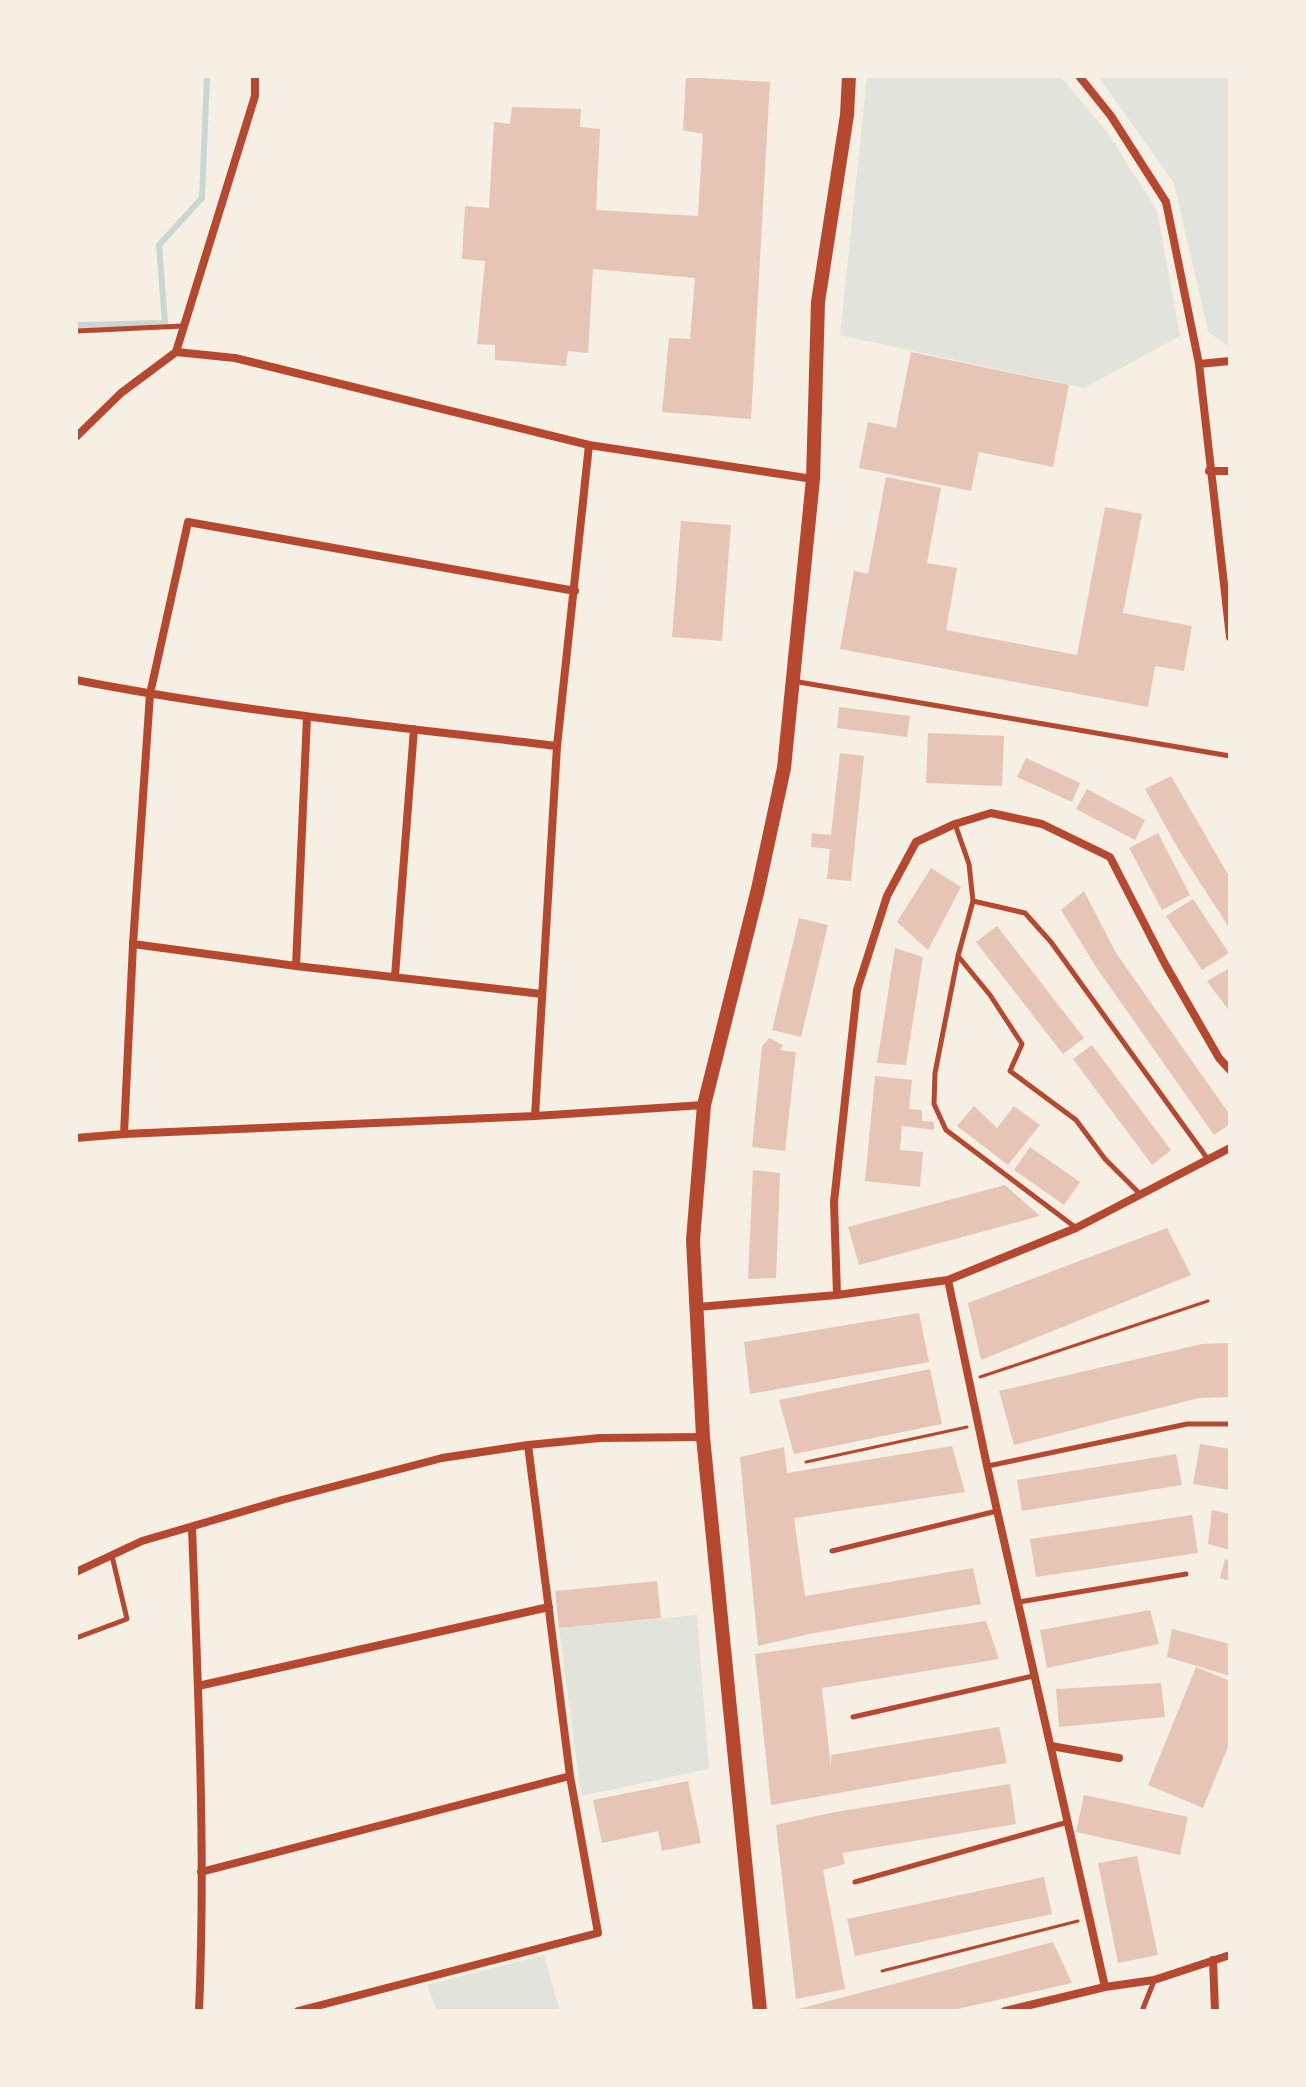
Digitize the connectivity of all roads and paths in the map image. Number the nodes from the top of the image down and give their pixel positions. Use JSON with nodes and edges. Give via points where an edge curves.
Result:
{"nodes":[{"id":1,"x":255,"y":76,"type":"edge"},
{"id":2,"x":849,"y":76,"type":"edge"},
{"id":3,"x":1079,"y":76,"type":"edge"},
{"id":4,"x":184,"y":326,"type":"junction"},
{"id":5,"x":76,"y":331,"type":"edge"},
{"id":6,"x":176,"y":352,"type":"junction"},
{"id":7,"x":1230,"y":361,"type":"edge"},
{"id":8,"x":1199,"y":364,"type":"junction"},
{"id":9,"x":76,"y":437,"type":"edge"},
{"id":10,"x":589,"y":445,"type":"junction"},
{"id":11,"x":1209,"y":471,"type":"junction"},
{"id":12,"x":1230,"y":471,"type":"edge"},
{"id":13,"x":813,"y":479,"type":"junction"},
{"id":14,"x":575,"y":591,"type":"junction"},
{"id":15,"x":1230,"y":637,"type":"edge"},
{"id":16,"x":76,"y":680,"type":"edge"},
{"id":17,"x":792,"y":681,"type":"junction"},
{"id":18,"x":150,"y":694,"type":"junction"},
{"id":19,"x":307,"y":717,"type":"junction"},
{"id":20,"x":414,"y":729,"type":"junction"},
{"id":21,"x":557,"y":746,"type":"junction"},
{"id":22,"x":1230,"y":756,"type":"edge"},
{"id":23,"x":955,"y":824,"type":"junction"},
{"id":24,"x":973,"y":901,"type":"junction"},
{"id":25,"x":133,"y":944,"type":"junction"},
{"id":26,"x":958,"y":956,"type":"junction"},
{"id":27,"x":296,"y":966,"type":"junction"},
{"id":28,"x":395,"y":976,"type":"junction"},
{"id":29,"x":542,"y":994,"type":"junction"},
{"id":30,"x":1230,"y":1070,"type":"edge"},
{"id":31,"x":704,"y":1105,"type":"junction"},
{"id":32,"x":535,"y":1116,"type":"junction"},
{"id":33,"x":124,"y":1134,"type":"junction"},
{"id":34,"x":76,"y":1138,"type":"edge"},
{"id":35,"x":1230,"y":1148,"type":"edge"},
{"id":36,"x":1207,"y":1158,"type":"junction"},
{"id":37,"x":1141,"y":1195,"type":"junction"},
{"id":38,"x":1076,"y":1228,"type":"junction"},
{"id":39,"x":948,"y":1280,"type":"junction"},
{"id":40,"x":837,"y":1295,"type":"junction"},
{"id":41,"x":1208,"y":1301,"type":"dead end"},
{"id":42,"x":698,"y":1307,"type":"junction"},
{"id":43,"x":969,"y":1380,"type":"junction"},
{"id":44,"x":1230,"y":1424,"type":"edge"},
{"id":45,"x":978,"y":1425,"type":"junction"},
{"id":46,"x":703,"y":1437,"type":"junction"},
{"id":47,"x":528,"y":1445,"type":"junction"},
{"id":48,"x":806,"y":1462,"type":"dead end"},
{"id":49,"x":987,"y":1466,"type":"junction"},
{"id":50,"x":997,"y":1511,"type":"junction"},
{"id":51,"x":192,"y":1528,"type":"junction"},
{"id":52,"x":832,"y":1551,"type":"dead end"},
{"id":53,"x":112,"y":1556,"type":"junction"},
{"id":54,"x":76,"y":1572,"type":"edge"},
{"id":55,"x":1186,"y":1574,"type":"dead end"},
{"id":56,"x":1018,"y":1602,"type":"junction"},
{"id":57,"x":549,"y":1607,"type":"junction"},
{"id":58,"x":76,"y":1638,"type":"edge"},
{"id":59,"x":1034,"y":1675,"type":"junction"},
{"id":60,"x":198,"y":1686,"type":"junction"},
{"id":61,"x":853,"y":1717,"type":"dead end"},
{"id":62,"x":1051,"y":1746,"type":"junction"},
{"id":63,"x":1119,"y":1758,"type":"dead end"},
{"id":64,"x":570,"y":1776,"type":"junction"},
{"id":65,"x":1068,"y":1822,"type":"junction"},
{"id":66,"x":201,"y":1872,"type":"junction"},
{"id":67,"x":855,"y":1882,"type":"dead end"},
{"id":68,"x":1089,"y":1918,"type":"junction"},
{"id":69,"x":1230,"y":1955,"type":"edge"},
{"id":70,"x":1213,"y":1960,"type":"junction"},
{"id":71,"x":882,"y":1971,"type":"dead end"},
{"id":72,"x":1154,"y":1980,"type":"junction"},
{"id":73,"x":1105,"y":1987,"type":"junction"},
{"id":74,"x":199,"y":2011,"type":"edge"},
{"id":75,"x":298,"y":2011,"type":"edge"},
{"id":76,"x":760,"y":2011,"type":"edge"},
{"id":77,"x":1005,"y":2011,"type":"edge"},
{"id":78,"x":1142,"y":2011,"type":"edge"},
{"id":79,"x":1215,"y":2011,"type":"edge"}],
"edges":[{"from":1,"to":4,"type":"street","via":[[255,96]]},
{"from":2,"to":13,"type":"main road","via":[[818,302]]},
{"from":3,"to":8,"type":"street","via":[[1166,202]]},
{"from":4,"to":5,"type":"lane"},
{"from":4,"to":6,"type":"street"},
{"from":6,"to":9,"type":"street","via":[[121,393]]},
{"from":6,"to":10,"type":"street","via":[[235,358]]},
{"from":7,"to":8,"type":"street"},
{"from":8,"to":11,"type":"street"},
{"from":10,"to":13,"type":"street"},
{"from":10,"to":14,"type":"street"},
{"from":11,"to":12,"type":"street"},
{"from":11,"to":15,"type":"street"},
{"from":13,"to":17,"type":"main road"},
{"from":14,"to":18,"type":"street","via":[[188,522]]},
{"from":14,"to":21,"type":"street"},
{"from":16,"to":18,"type":"street"},
{"from":17,"to":22,"type":"lane"},
{"from":17,"to":31,"type":"main road","via":[[784,768]]},
{"from":18,"to":19,"type":"street"},
{"from":18,"to":25,"type":"street"},
{"from":19,"to":20,"type":"street"},
{"from":19,"to":27,"type":"street"},
{"from":20,"to":21,"type":"street"},
{"from":20,"to":28,"type":"street"},
{"from":21,"to":29,"type":"street"},
{"from":23,"to":24,"type":"lane","via":[[969,864]]},
{"from":23,"to":30,"type":"street","via":[[991,813],[1042,824],[1110,857],[1165,964]]},
{"from":23,"to":40,"type":"street","via":[[916,842],[887,896],[857,990],[834,1202]]},
{"from":24,"to":26,"type":"lane"},
{"from":24,"to":36,"type":"lane","via":[[1025,913]]},
{"from":25,"to":27,"type":"street"},
{"from":25,"to":33,"type":"street"},
{"from":26,"to":37,"type":"lane","via":[[1022,1044],[1010,1071],[1076,1120]]},
{"from":26,"to":38,"type":"lane","via":[[934,1104],[946,1130]]},
{"from":27,"to":28,"type":"street"},
{"from":28,"to":29,"type":"street"},
{"from":29,"to":32,"type":"street"},
{"from":31,"to":32,"type":"street"},
{"from":31,"to":42,"type":"main road","via":[[693,1240]]},
{"from":32,"to":33,"type":"street"},
{"from":33,"to":34,"type":"street"},
{"from":35,"to":36,"type":"street"},
{"from":36,"to":37,"type":"street"},
{"from":37,"to":38,"type":"street"},
{"from":38,"to":39,"type":"street"},
{"from":39,"to":40,"type":"street"},
{"from":39,"to":43,"type":"street"},
{"from":40,"to":42,"type":"street"},
{"from":41,"to":43,"type":"path"},
{"from":42,"to":46,"type":"main road"},
{"from":43,"to":45,"type":"street"},
{"from":44,"to":49,"type":"lane","via":[[1187,1424]]},
{"from":45,"to":48,"type":"path"},
{"from":45,"to":49,"type":"street"},
{"from":46,"to":47,"type":"street"},
{"from":46,"to":76,"type":"main road"},
{"from":47,"to":51,"type":"street","via":[[442,1458]]},
{"from":47,"to":57,"type":"street"},
{"from":49,"to":50,"type":"street"},
{"from":50,"to":52,"type":"lane"},
{"from":50,"to":56,"type":"street"},
{"from":51,"to":53,"type":"street","via":[[142,1541]]},
{"from":51,"to":60,"type":"street"},
{"from":53,"to":54,"type":"street"},
{"from":53,"to":58,"type":"lane","via":[[127,1619]]},
{"from":55,"to":56,"type":"lane"},
{"from":56,"to":59,"type":"street"},
{"from":57,"to":60,"type":"street"},
{"from":57,"to":64,"type":"street"},
{"from":59,"to":61,"type":"lane"},
{"from":59,"to":62,"type":"street"},
{"from":60,"to":66,"type":"street"},
{"from":62,"to":63,"type":"street"},
{"from":62,"to":65,"type":"street"},
{"from":64,"to":66,"type":"street"},
{"from":64,"to":75,"type":"street","via":[[598,1933]]},
{"from":65,"to":67,"type":"lane"},
{"from":65,"to":68,"type":"street"},
{"from":66,"to":74,"type":"street"},
{"from":68,"to":71,"type":"path"},
{"from":68,"to":73,"type":"street"},
{"from":69,"to":70,"type":"street"},
{"from":70,"to":72,"type":"street"},
{"from":70,"to":79,"type":"street"},
{"from":72,"to":73,"type":"street"},
{"from":72,"to":78,"type":"lane"},
{"from":73,"to":77,"type":"street"}]}
